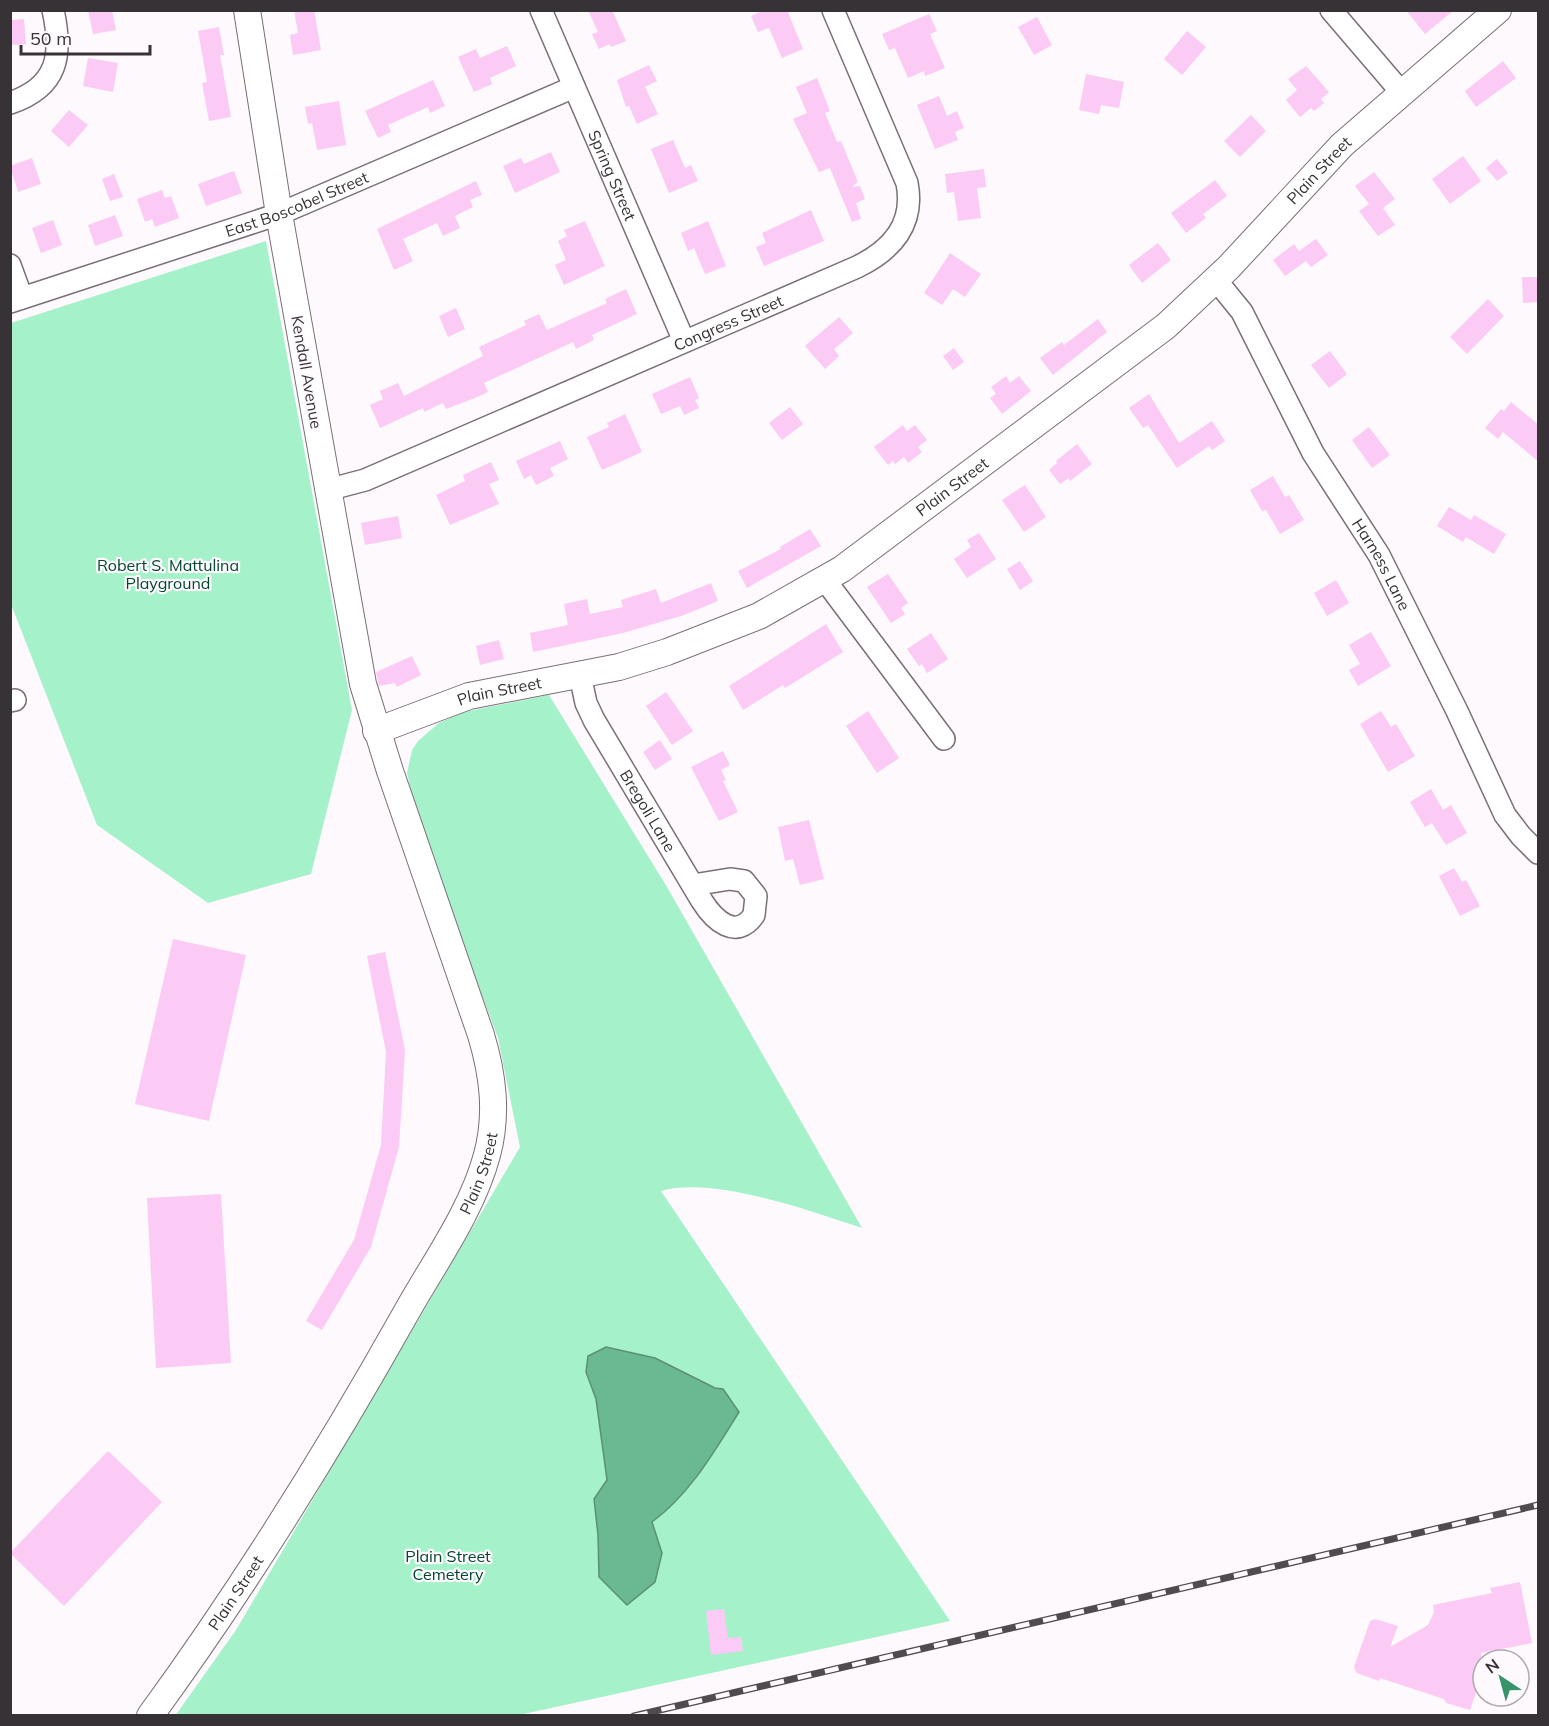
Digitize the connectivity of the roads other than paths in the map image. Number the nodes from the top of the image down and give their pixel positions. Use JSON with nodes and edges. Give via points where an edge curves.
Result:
{"nodes":[{"id":1,"x":53,"y":10,"type":"edge"},
{"id":2,"x":247,"y":10,"type":"edge"},
{"id":3,"x":541,"y":10,"type":"edge"},
{"id":4,"x":833,"y":10,"type":"edge"},
{"id":5,"x":1330,"y":10,"type":"edge"},
{"id":6,"x":1498,"y":10,"type":"edge"},
{"id":7,"x":574,"y":87,"type":"junction"},
{"id":8,"x":1402,"y":93,"type":"junction"},
{"id":9,"x":10,"y":103,"type":"edge"},
{"id":10,"x":279,"y":214,"type":"junction"},
{"id":11,"x":10,"y":265,"type":"edge"},
{"id":12,"x":1216,"y":280,"type":"junction"},
{"id":13,"x":16,"y":300,"type":"edge"},
{"id":14,"x":684,"y":341,"type":"junction"},
{"id":15,"x":327,"y":490,"type":"junction"},
{"id":16,"x":825,"y":580,"type":"junction"},
{"id":17,"x":580,"y":675,"type":"junction"},
{"id":18,"x":376,"y":731,"type":"junction"},
{"id":19,"x":944,"y":739,"type":"dead end"},
{"id":20,"x":1539,"y":853,"type":"edge"},
{"id":21,"x":693,"y":885,"type":"junction"},
{"id":22,"x":150,"y":1716,"type":"edge"}],
"edges":[{"from":1,"to":9,"type":"street","via":[[57,53],[51,75],[37,91]]},
{"from":2,"to":10,"type":"street","name":"Kendall Avenue"},
{"from":3,"to":7,"type":"street","name":"Spring Street"},
{"from":4,"to":14,"type":"street","name":"Congress Street","via":[[905,177],[910,195],[907,219],[896,238],[868,262]]},
{"from":5,"to":8,"type":"street"},
{"from":6,"to":8,"type":"street","name":"Plain Street"},
{"from":7,"to":10,"type":"street","name":"East Boscobel Street"},
{"from":7,"to":14,"type":"street","name":"Spring Street"},
{"from":8,"to":12,"type":"street","name":"Plain Street","via":[[1329,157]]},
{"from":10,"to":13,"type":"street","name":"East Boscobel Street"},
{"from":10,"to":15,"type":"street","name":"Kendall Avenue"},
{"from":11,"to":13,"type":"street"},
{"from":12,"to":16,"type":"street","name":"Plain Street","via":[[1153,337]]},
{"from":12,"to":20,"type":"street","name":"Harness Lane","via":[[1242,312],[1312,453],[1379,555],[1502,810]]},
{"from":14,"to":15,"type":"street","name":"Congress Street","via":[[365,480]]},
{"from":15,"to":18,"type":"street","name":"Kendall Avenue","via":[[355,645]]},
{"from":16,"to":17,"type":"street","name":"Plain Street","via":[[730,628],[634,663]]},
{"from":16,"to":19,"type":"street"},
{"from":17,"to":18,"type":"street","name":"Plain Street","via":[[469,696]]},
{"from":17,"to":21,"type":"street","name":"Bregoli Lane","via":[[590,712]]},
{"from":18,"to":22,"type":"street","name":"Plain Street","via":[[487,1054],[494,1109],[488,1154],[458,1221],[341,1426],[244,1581]]},
{"from":21,"to":21,"type":"street","name":"Bregoli Lane","via":[[718,922],[738,927],[756,911],[756,896],[750,886],[735,879]]}]}
